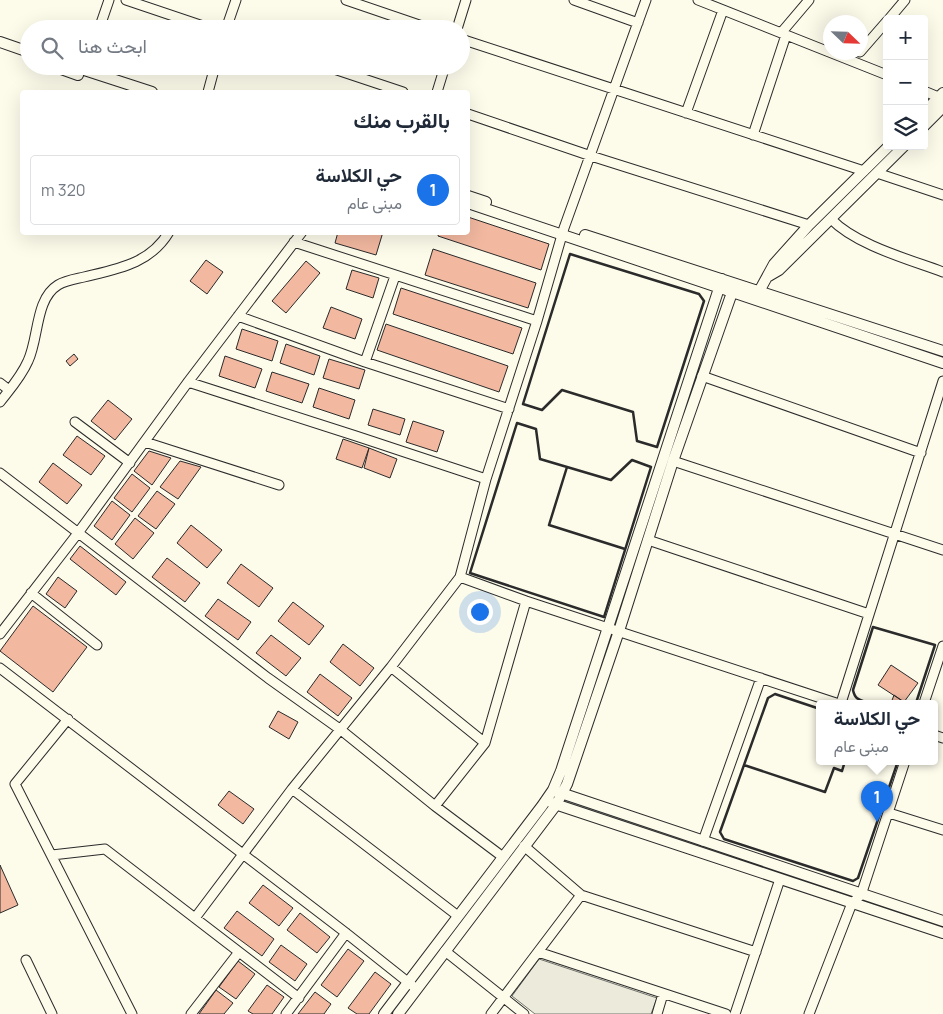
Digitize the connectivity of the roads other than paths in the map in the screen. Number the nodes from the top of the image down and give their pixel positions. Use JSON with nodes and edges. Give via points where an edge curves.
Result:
{"nodes":[{"id":1,"x":108,"y":0,"type":"edge"},
{"id":2,"x":126,"y":0,"type":"edge"},
{"id":3,"x":236,"y":0,"type":"edge"},
{"id":4,"x":346,"y":0,"type":"edge"},
{"id":5,"x":466,"y":0,"type":"edge"},
{"id":6,"x":574,"y":0,"type":"edge"},
{"id":7,"x":646,"y":0,"type":"edge"},
{"id":8,"x":698,"y":0,"type":"edge"},
{"id":9,"x":809,"y":0,"type":"edge"},
{"id":10,"x":905,"y":0,"type":"edge"},
{"id":11,"x":720,"y":6,"type":"edge"},
{"id":12,"x":892,"y":15,"type":"edge"},
{"id":13,"x":102,"y":20,"type":"edge"},
{"id":14,"x":185,"y":20,"type":"edge"},
{"id":15,"x":229,"y":20,"type":"edge"},
{"id":16,"x":405,"y":20,"type":"edge"},
{"id":17,"x":460,"y":20,"type":"edge"},
{"id":18,"x":638,"y":23,"type":"junction"},
{"id":19,"x":883,"y":26,"type":"edge"},
{"id":20,"x":784,"y":34,"type":"junction"},
{"id":21,"x":0,"y":42,"type":"edge"},
{"id":22,"x":470,"y":42,"type":"edge"},
{"id":23,"x":868,"y":43,"type":"edge"},
{"id":24,"x":0,"y":49,"type":"edge"},
{"id":25,"x":20,"y":49,"type":"edge"},
{"id":26,"x":20,"y":55,"type":"edge"},
{"id":27,"x":852,"y":61,"type":"joint"},
{"id":28,"x":883,"y":73,"type":"edge"},
{"id":29,"x":80,"y":75,"type":"edge"},
{"id":30,"x":104,"y":75,"type":"edge"},
{"id":31,"x":213,"y":75,"type":"edge"},
{"id":32,"x":352,"y":75,"type":"edge"},
{"id":33,"x":442,"y":75,"type":"edge"},
{"id":34,"x":125,"y":90,"type":"edge"},
{"id":35,"x":146,"y":90,"type":"edge"},
{"id":36,"x":209,"y":90,"type":"edge"},
{"id":37,"x":398,"y":90,"type":"edge"},
{"id":38,"x":438,"y":90,"type":"edge"},
{"id":39,"x":614,"y":90,"type":"junction"},
{"id":40,"x":928,"y":93,"type":"edge"},
{"id":41,"x":942,"y":99,"type":"edge"},
{"id":42,"x":928,"y":109,"type":"edge"},
{"id":43,"x":686,"y":114,"type":"junction"},
{"id":44,"x":470,"y":115,"type":"edge"},
{"id":45,"x":928,"y":120,"type":"edge"},
{"id":46,"x":753,"y":135,"type":"junction"},
{"id":47,"x":885,"y":150,"type":"edge"},
{"id":48,"x":900,"y":150,"type":"edge"},
{"id":49,"x":591,"y":156,"type":"junction"},
{"id":50,"x":864,"y":171,"type":"junction"},
{"id":51,"x":877,"y":173,"type":"junction"},
{"id":52,"x":943,"y":195,"type":"edge"},
{"id":53,"x":470,"y":197,"type":"edge"},
{"id":54,"x":470,"y":204,"type":"edge"},
{"id":55,"x":831,"y":219,"type":"junction"},
{"id":56,"x":809,"y":225,"type":"junction"},
{"id":57,"x":564,"y":231,"type":"junction"},
{"id":58,"x":167,"y":235,"type":"edge"},
{"id":59,"x":300,"y":235,"type":"edge"},
{"id":60,"x":294,"y":242,"type":"junction"},
{"id":61,"x":943,"y":272,"type":"edge"},
{"id":62,"x":395,"y":276,"type":"junction"},
{"id":63,"x":767,"y":277,"type":"junction"},
{"id":64,"x":721,"y":284,"type":"junction"},
{"id":65,"x":734,"y":288,"type":"junction"},
{"id":66,"x":756,"y":296,"type":"junction"},
{"id":67,"x":238,"y":316,"type":"junction"},
{"id":68,"x":537,"y":321,"type":"junction"},
{"id":69,"x":943,"y":351,"type":"edge"},
{"id":70,"x":365,"y":362,"type":"junction"},
{"id":71,"x":943,"y":363,"type":"edge"},
{"id":72,"x":702,"y":376,"type":"junction"},
{"id":73,"x":943,"y":381,"type":"edge"},
{"id":74,"x":188,"y":382,"type":"junction"},
{"id":75,"x":0,"y":383,"type":"edge"},
{"id":76,"x":10,"y":390,"type":"junction"},
{"id":77,"x":0,"y":402,"type":"edge"},
{"id":78,"x":509,"y":409,"type":"junction"},
{"id":79,"x":75,"y":422,"type":"dead end"},
{"id":80,"x":145,"y":442,"type":"junction"},
{"id":81,"x":921,"y":453,"type":"junction"},
{"id":82,"x":673,"y":461,"type":"junction"},
{"id":83,"x":130,"y":463,"type":"junction"},
{"id":84,"x":0,"y":474,"type":"edge"},
{"id":85,"x":486,"y":480,"type":"junction"},
{"id":86,"x":279,"y":485,"type":"dead end"},
{"id":87,"x":78,"y":532,"type":"junction"},
{"id":88,"x":895,"y":534,"type":"junction"},
{"id":89,"x":648,"y":540,"type":"junction"},
{"id":90,"x":943,"y":550,"type":"edge"},
{"id":91,"x":460,"y":577,"type":"junction"},
{"id":92,"x":32,"y":593,"type":"junction"},
{"id":93,"x":526,"y":601,"type":"junction"},
{"id":94,"x":869,"y":614,"type":"junction"},
{"id":95,"x":614,"y":629,"type":"junction"},
{"id":96,"x":0,"y":634,"type":"edge"},
{"id":97,"x":97,"y":645,"type":"dead end"},
{"id":98,"x":943,"y":646,"type":"edge"},
{"id":99,"x":391,"y":667,"type":"junction"},
{"id":100,"x":0,"y":668,"type":"edge"},
{"id":101,"x":761,"y":678,"type":"junction"},
{"id":102,"x":827,"y":700,"type":"edge"},
{"id":103,"x":842,"y":700,"type":"edge"},
{"id":104,"x":925,"y":700,"type":"edge"},
{"id":105,"x":68,"y":719,"type":"junction"},
{"id":106,"x":341,"y":730,"type":"junction"},
{"id":107,"x":485,"y":743,"type":"junction"},
{"id":108,"x":904,"y":765,"type":"edge"},
{"id":109,"x":292,"y":789,"type":"junction"},
{"id":110,"x":558,"y":792,"type":"junction"},
{"id":111,"x":551,"y":803,"type":"junction"},
{"id":112,"x":435,"y":806,"type":"junction"},
{"id":113,"x":889,"y":813,"type":"junction"},
{"id":114,"x":943,"y":830,"type":"edge"},
{"id":115,"x":703,"y":841,"type":"junction"},
{"id":116,"x":524,"y":846,"type":"junction"},
{"id":117,"x":242,"y":854,"type":"junction"},
{"id":118,"x":52,"y":856,"type":"junction"},
{"id":119,"x":504,"y":857,"type":"junction"},
{"id":120,"x":780,"y":879,"type":"junction"},
{"id":121,"x":581,"y":895,"type":"junction"},
{"id":122,"x":862,"y":895,"type":"junction"},
{"id":123,"x":852,"y":903,"type":"junction"},
{"id":124,"x":458,"y":916,"type":"junction"},
{"id":125,"x":195,"y":918,"type":"junction"},
{"id":126,"x":943,"y":921,"type":"edge"},
{"id":127,"x":346,"y":933,"type":"junction"},
{"id":128,"x":943,"y":933,"type":"edge"},
{"id":129,"x":445,"y":951,"type":"junction"},
{"id":130,"x":239,"y":952,"type":"junction"},
{"id":131,"x":538,"y":952,"type":"junction"},
{"id":132,"x":756,"y":952,"type":"junction"},
{"id":133,"x":26,"y":960,"type":"dead end"},
{"id":134,"x":412,"y":985,"type":"junction"},
{"id":135,"x":663,"y":994,"type":"junction"},
{"id":136,"x":299,"y":998,"type":"junction"},
{"id":137,"x":503,"y":998,"type":"junction"},
{"id":138,"x":391,"y":1004,"type":"junction"},
{"id":139,"x":401,"y":1013,"type":"edge"},
{"id":140,"x":52,"y":1014,"type":"edge"},
{"id":141,"x":132,"y":1014,"type":"edge"},
{"id":142,"x":191,"y":1014,"type":"edge"},
{"id":143,"x":286,"y":1014,"type":"edge"},
{"id":144,"x":384,"y":1014,"type":"edge"},
{"id":145,"x":490,"y":1014,"type":"edge"},
{"id":146,"x":524,"y":1014,"type":"edge"},
{"id":147,"x":657,"y":1014,"type":"edge"},
{"id":148,"x":726,"y":1014,"type":"edge"},
{"id":149,"x":735,"y":1014,"type":"edge"},
{"id":150,"x":809,"y":1014,"type":"edge"}],
"edges":[{"from":1,"to":13,"type":"street"},
{"from":2,"to":14,"type":"street"},
{"from":3,"to":15,"type":"street"},
{"from":4,"to":16,"type":"street"},
{"from":5,"to":17,"type":"street"},
{"from":6,"to":18,"type":"street"},
{"from":7,"to":18,"type":"street"},
{"from":8,"to":11,"type":"street"},
{"from":9,"to":20,"type":"street"},
{"from":10,"to":12,"type":"street"},
{"from":11,"to":20,"type":"street"},
{"from":11,"to":43,"type":"street"},
{"from":18,"to":39,"type":"street"},
{"from":19,"to":23,"type":"street"},
{"from":20,"to":27,"type":"street"},
{"from":20,"to":46,"type":"street"},
{"from":21,"to":25,"type":"street"},
{"from":22,"to":39,"type":"street"},
{"from":24,"to":26,"type":"street"},
{"from":27,"to":28,"type":"street"},
{"from":29,"to":34,"type":"street"},
{"from":30,"to":35,"type":"street"},
{"from":31,"to":36,"type":"street"},
{"from":32,"to":37,"type":"street"},
{"from":33,"to":38,"type":"street"},
{"from":39,"to":43,"type":"street"},
{"from":39,"to":49,"type":"street"},
{"from":40,"to":41,"type":"street"},
{"from":41,"to":42,"type":"street"},
{"from":41,"to":45,"type":"street"},
{"from":43,"to":46,"type":"street"},
{"from":44,"to":49,"type":"street"},
{"from":46,"to":50,"type":"street"},
{"from":47,"to":50,"type":"street"},
{"from":48,"to":51,"type":"street"},
{"from":49,"to":56,"type":"street"},
{"from":49,"to":57,"type":"street"},
{"from":50,"to":56,"type":"street"},
{"from":51,"to":52,"type":"street"},
{"from":51,"to":55,"type":"street"},
{"from":53,"to":57,"type":"street"},
{"from":54,"to":57,"type":"street"},
{"from":55,"to":61,"type":"street","via":[[855,238]]},
{"from":55,"to":63,"type":"street","via":[[779,270]]},
{"from":56,"to":63,"type":"street","via":[[770,268]]},
{"from":57,"to":64,"type":"street"},
{"from":57,"to":68,"type":"street"},
{"from":58,"to":76,"type":"street","via":[[156,248],[135,263],[70,280],[53,289],[43,304],[28,361]]},
{"from":59,"to":60,"type":"street"},
{"from":60,"to":62,"type":"street"},
{"from":60,"to":67,"type":"street"},
{"from":62,"to":68,"type":"street"},
{"from":62,"to":70,"type":"street"},
{"from":63,"to":66,"type":"street"},
{"from":64,"to":65,"type":"street"},
{"from":64,"to":95,"type":"street"},
{"from":65,"to":66,"type":"street"},
{"from":65,"to":72,"type":"street"},
{"from":66,"to":69,"type":"street"},
{"from":66,"to":71,"type":"street"},
{"from":67,"to":70,"type":"street"},
{"from":67,"to":74,"type":"street"},
{"from":68,"to":78,"type":"street"},
{"from":70,"to":78,"type":"street"},
{"from":72,"to":81,"type":"street"},
{"from":72,"to":82,"type":"street"},
{"from":73,"to":81,"type":"street"},
{"from":74,"to":80,"type":"street"},
{"from":74,"to":85,"type":"street"},
{"from":75,"to":76,"type":"street"},
{"from":76,"to":77,"type":"street"},
{"from":78,"to":85,"type":"street"},
{"from":79,"to":83,"type":"street"},
{"from":80,"to":83,"type":"street"},
{"from":80,"to":86,"type":"street"},
{"from":81,"to":88,"type":"street"},
{"from":82,"to":88,"type":"street"},
{"from":82,"to":89,"type":"street"},
{"from":83,"to":87,"type":"street"},
{"from":84,"to":87,"type":"street"},
{"from":85,"to":91,"type":"street"},
{"from":87,"to":92,"type":"street"},
{"from":87,"to":106,"type":"street"},
{"from":88,"to":90,"type":"street"},
{"from":88,"to":94,"type":"street"},
{"from":89,"to":94,"type":"street"},
{"from":89,"to":95,"type":"street"},
{"from":91,"to":93,"type":"street"},
{"from":91,"to":99,"type":"street"},
{"from":92,"to":96,"type":"street"},
{"from":92,"to":97,"type":"street"},
{"from":93,"to":95,"type":"street"},
{"from":93,"to":107,"type":"street"},
{"from":94,"to":103,"type":"street"},
{"from":95,"to":101,"type":"street"},
{"from":95,"to":110,"type":"street","via":[[573,771]]},
{"from":98,"to":104,"type":"street"},
{"from":99,"to":106,"type":"street"},
{"from":99,"to":107,"type":"street"},
{"from":100,"to":105,"type":"street"},
{"from":101,"to":102,"type":"street"},
{"from":101,"to":115,"type":"street"},
{"from":105,"to":117,"type":"street"},
{"from":105,"to":118,"type":"street","via":[[15,784]]},
{"from":106,"to":109,"type":"street"},
{"from":106,"to":112,"type":"street"},
{"from":107,"to":112,"type":"street"},
{"from":108,"to":113,"type":"street"},
{"from":109,"to":117,"type":"street"},
{"from":109,"to":124,"type":"street"},
{"from":110,"to":111,"type":"street"},
{"from":110,"to":115,"type":"street"},
{"from":111,"to":116,"type":"street"},
{"from":111,"to":119,"type":"street"},
{"from":111,"to":120,"type":"street"},
{"from":112,"to":119,"type":"street"},
{"from":113,"to":114,"type":"street"},
{"from":113,"to":122,"type":"street"},
{"from":115,"to":122,"type":"street"},
{"from":116,"to":121,"type":"street"},
{"from":116,"to":129,"type":"street"},
{"from":117,"to":125,"type":"street"},
{"from":117,"to":127,"type":"street"},
{"from":118,"to":125,"type":"street","via":[[105,849]]},
{"from":118,"to":141,"type":"street"},
{"from":119,"to":124,"type":"street"},
{"from":120,"to":123,"type":"street"},
{"from":120,"to":132,"type":"street"},
{"from":121,"to":131,"type":"street"},
{"from":121,"to":132,"type":"street"},
{"from":122,"to":123,"type":"street"},
{"from":122,"to":126,"type":"street"},
{"from":123,"to":128,"type":"street"},
{"from":123,"to":150,"type":"street"},
{"from":124,"to":134,"type":"street"},
{"from":125,"to":130,"type":"street"},
{"from":127,"to":134,"type":"street"},
{"from":127,"to":136,"type":"street"},
{"from":129,"to":134,"type":"street"},
{"from":129,"to":137,"type":"street"},
{"from":130,"to":136,"type":"street"},
{"from":130,"to":142,"type":"street"},
{"from":131,"to":135,"type":"street"},
{"from":131,"to":137,"type":"street"},
{"from":132,"to":149,"type":"street"},
{"from":133,"to":140,"type":"street"},
{"from":134,"to":138,"type":"street"},
{"from":134,"to":139,"type":"street"},
{"from":135,"to":147,"type":"street"},
{"from":135,"to":148,"type":"street"},
{"from":136,"to":143,"type":"street"},
{"from":137,"to":145,"type":"street"},
{"from":137,"to":146,"type":"street"},
{"from":138,"to":139,"type":"street"},
{"from":138,"to":144,"type":"street"}]}
